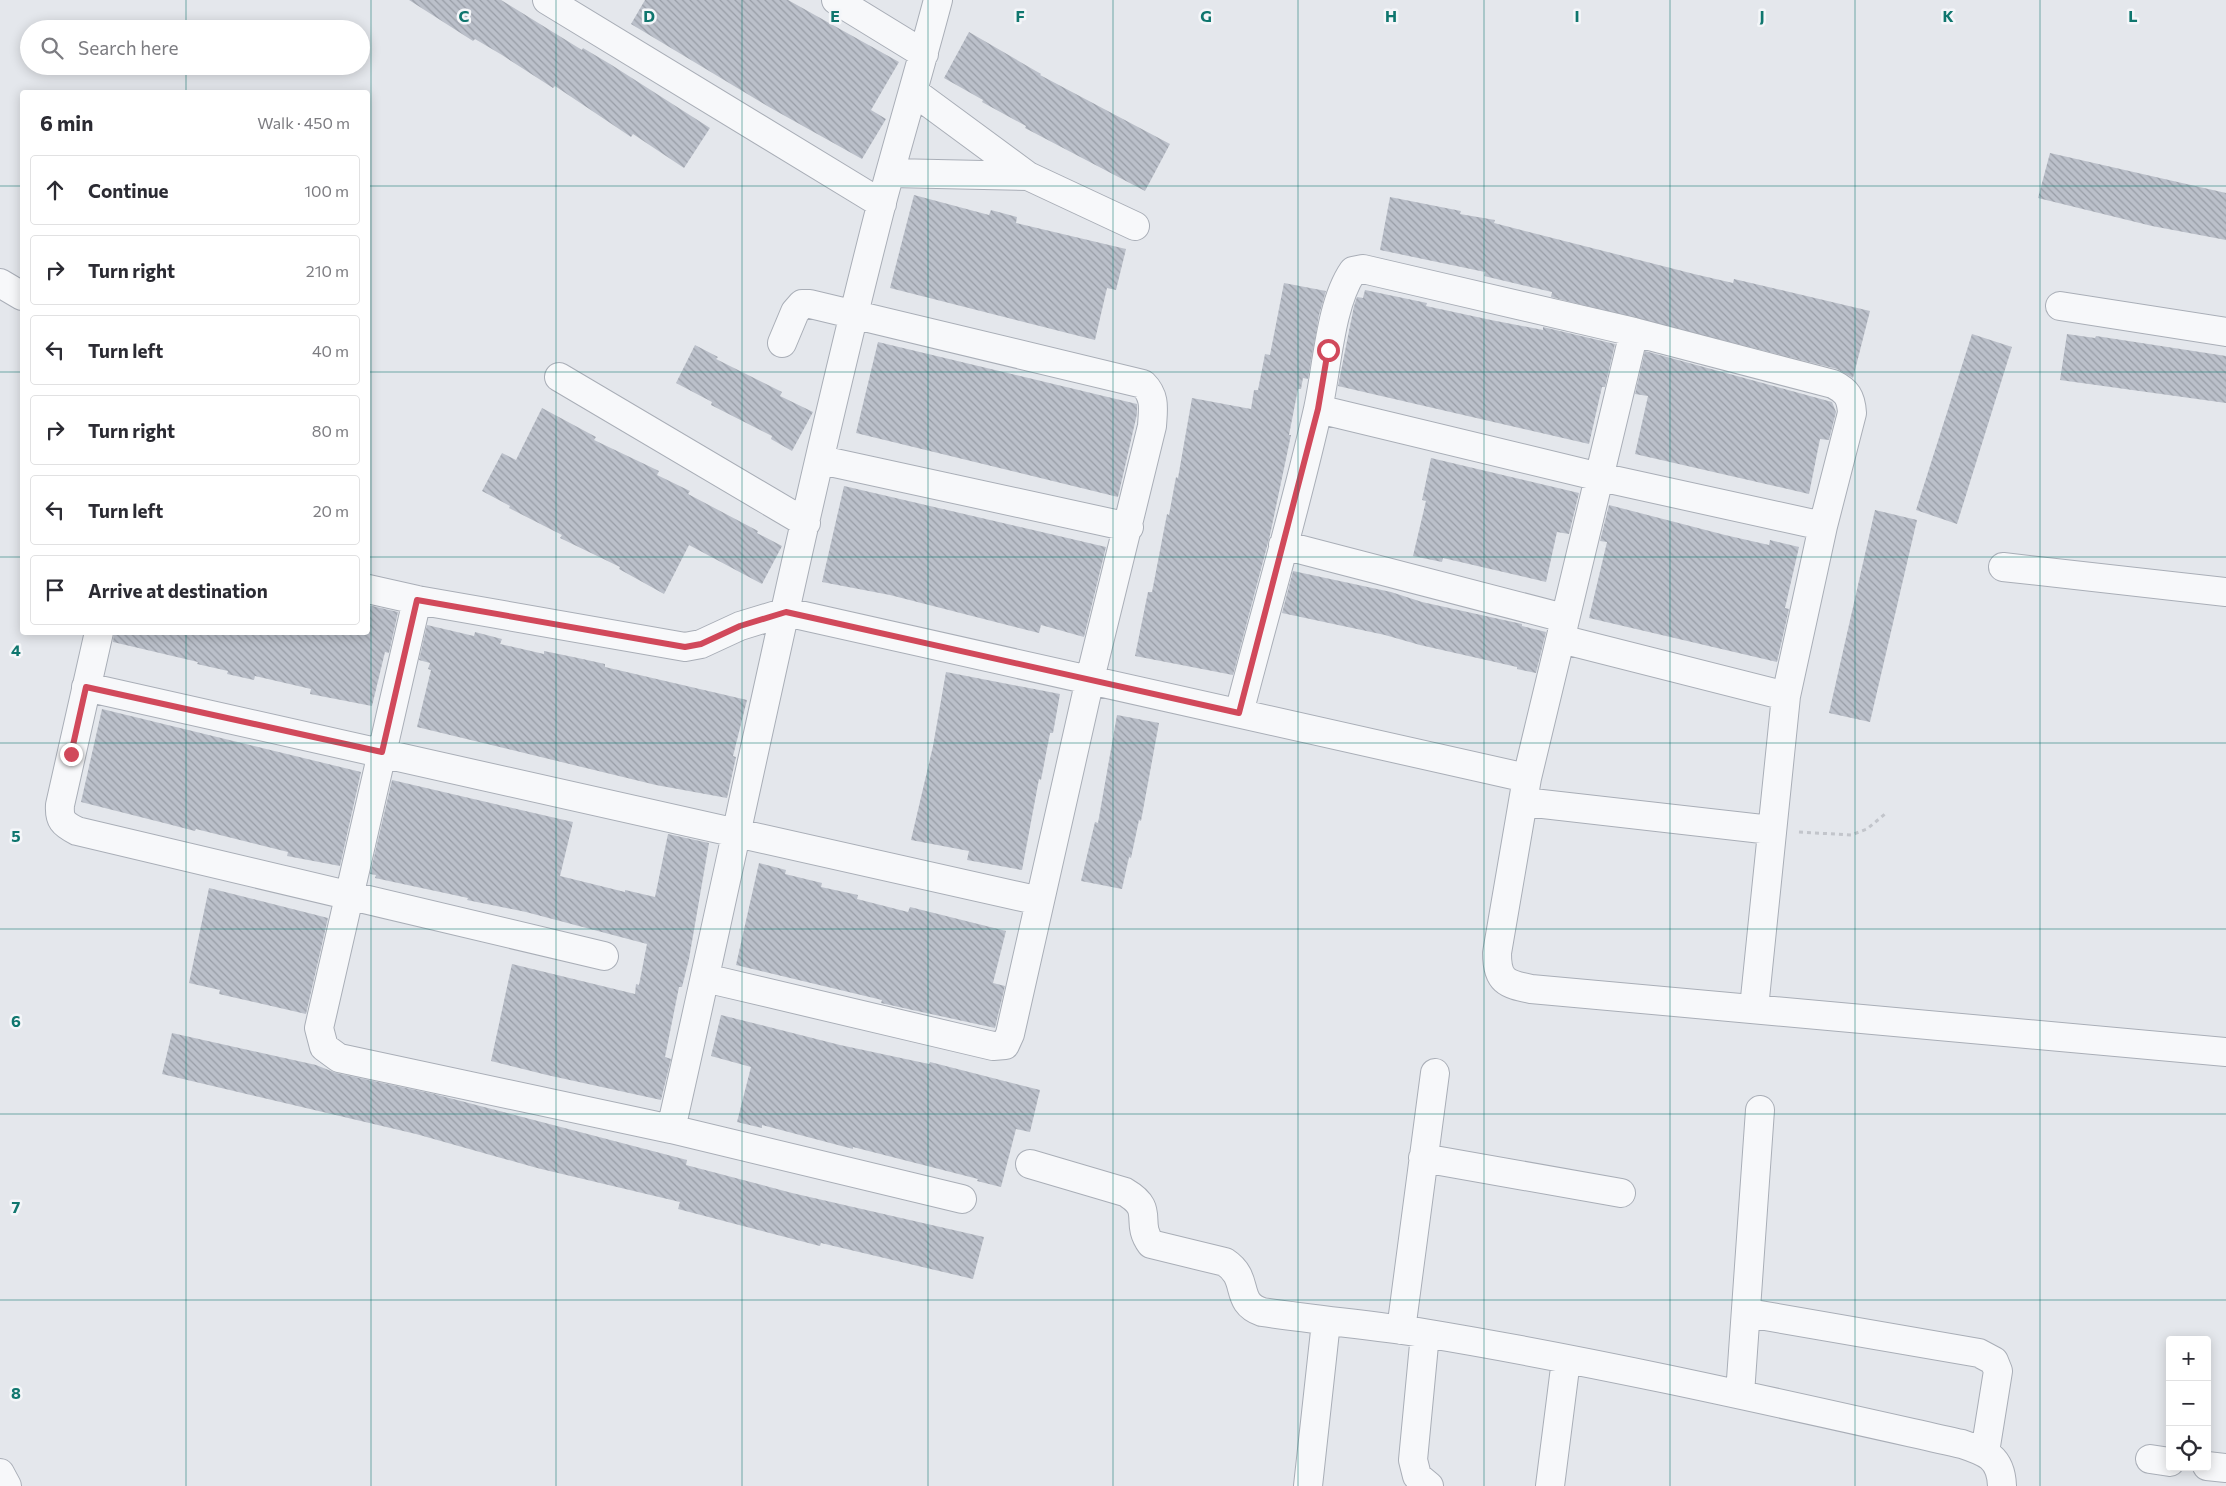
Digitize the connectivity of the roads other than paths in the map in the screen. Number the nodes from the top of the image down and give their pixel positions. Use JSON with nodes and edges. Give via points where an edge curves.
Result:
{"nodes":[{"id":1,"x":547,"y":0,"type":"edge"},
{"id":2,"x":836,"y":0,"type":"edge"},
{"id":3,"x":938,"y":0,"type":"edge"},
{"id":4,"x":924,"y":54,"type":"junction"},
{"id":5,"x":914,"y":92,"type":"junction"},
{"id":6,"x":890,"y":173,"type":"junction"},
{"id":7,"x":1028,"y":176,"type":"junction"},
{"id":8,"x":882,"y":204,"type":"junction"},
{"id":9,"x":1135,"y":226,"type":"dead end"},
{"id":10,"x":0,"y":283,"type":"edge"},
{"id":11,"x":20,"y":295,"type":"edge"},
{"id":12,"x":2060,"y":306,"type":"dead end"},
{"id":13,"x":855,"y":316,"type":"junction"},
{"id":14,"x":1634,"y":332,"type":"junction"},
{"id":15,"x":2226,"y":332,"type":"edge"},
{"id":16,"x":782,"y":343,"type":"dead end"},
{"id":17,"x":559,"y":377,"type":"dead end"},
{"id":18,"x":1318,"y":409,"type":"junction"},
{"id":19,"x":821,"y":460,"type":"junction"},
{"id":20,"x":1600,"y":477,"type":"junction"},
{"id":21,"x":806,"y":523,"type":"junction"},
{"id":22,"x":1129,"y":526,"type":"junction"},
{"id":23,"x":1823,"y":526,"type":"junction"},
{"id":24,"x":1283,"y":545,"type":"junction"},
{"id":25,"x":2003,"y":567,"type":"dead end"},
{"id":26,"x":370,"y":589,"type":"edge"},
{"id":27,"x":2226,"y":592,"type":"edge"},
{"id":28,"x":417,"y":600,"type":"junction"},
{"id":29,"x":786,"y":612,"type":"junction"},
{"id":30,"x":1562,"y":629,"type":"junction"},
{"id":31,"x":98,"y":635,"type":"edge"},
{"id":32,"x":1090,"y":679,"type":"junction"},
{"id":33,"x":86,"y":687,"type":"junction"},
{"id":34,"x":1786,"y":696,"type":"junction"},
{"id":35,"x":1239,"y":713,"type":"junction"},
{"id":36,"x":382,"y":752,"type":"junction"},
{"id":37,"x":1525,"y":790,"type":"junction"},
{"id":38,"x":1771,"y":830,"type":"junction"},
{"id":39,"x":736,"y":834,"type":"junction"},
{"id":40,"x":349,"y":896,"type":"junction"},
{"id":41,"x":1040,"y":901,"type":"junction"},
{"id":42,"x":604,"y":956,"type":"dead end"},
{"id":43,"x":705,"y":978,"type":"junction"},
{"id":44,"x":1754,"y":1008,"type":"junction"},
{"id":45,"x":2226,"y":1052,"type":"edge"},
{"id":46,"x":1435,"y":1073,"type":"dead end"},
{"id":47,"x":1760,"y":1110,"type":"dead end"},
{"id":48,"x":671,"y":1129,"type":"junction"},
{"id":49,"x":1423,"y":1158,"type":"junction"},
{"id":50,"x":1030,"y":1164,"type":"dead end"},
{"id":51,"x":1621,"y":1193,"type":"dead end"},
{"id":52,"x":962,"y":1199,"type":"dead end"},
{"id":53,"x":1748,"y":1313,"type":"junction"},
{"id":54,"x":1326,"y":1322,"type":"junction"},
{"id":55,"x":1413,"y":1332,"type":"junction"},
{"id":56,"x":1566,"y":1360,"type":"junction"},
{"id":57,"x":1740,"y":1394,"type":"junction"},
{"id":58,"x":1985,"y":1452,"type":"junction"},
{"id":59,"x":2211,"y":1466,"type":"edge"},
{"id":60,"x":2226,"y":1468,"type":"edge"},
{"id":61,"x":1308,"y":1486,"type":"edge"},
{"id":62,"x":1429,"y":1486,"type":"edge"},
{"id":63,"x":1550,"y":1486,"type":"edge"},
{"id":64,"x":2002,"y":1486,"type":"edge"}],
"edges":[{"from":1,"to":8,"type":"street"},
{"from":2,"to":4,"type":"street"},
{"from":3,"to":4,"type":"street"},
{"from":4,"to":5,"type":"street"},
{"from":5,"to":6,"type":"street"},
{"from":5,"to":7,"type":"street"},
{"from":6,"to":7,"type":"street"},
{"from":6,"to":8,"type":"street"},
{"from":7,"to":9,"type":"street"},
{"from":8,"to":13,"type":"street"},
{"from":10,"to":11,"type":"street"},
{"from":12,"to":15,"type":"street"},
{"from":13,"to":16,"type":"street","via":[[802,304],[795,312]]},
{"from":13,"to":19,"type":"street"},
{"from":13,"to":22,"type":"street","via":[[1143,384],[1151,391],[1154,402],[1152,426]]},
{"from":14,"to":18,"type":"street","via":[[1363,269],[1353,271],[1345,282]]},
{"from":14,"to":20,"type":"street"},
{"from":14,"to":23,"type":"street","via":[[1843,389],[1851,398],[1852,413]]},
{"from":17,"to":21,"type":"street"},
{"from":18,"to":20,"type":"street"},
{"from":18,"to":24,"type":"street"},
{"from":19,"to":21,"type":"street"},
{"from":19,"to":22,"type":"street"},
{"from":20,"to":23,"type":"street"},
{"from":20,"to":30,"type":"street"},
{"from":21,"to":29,"type":"street"},
{"from":22,"to":32,"type":"street"},
{"from":23,"to":34,"type":"street"},
{"from":24,"to":30,"type":"street"},
{"from":24,"to":35,"type":"street"},
{"from":25,"to":27,"type":"street"},
{"from":26,"to":28,"type":"street"},
{"from":28,"to":29,"type":"street","via":[[685,647]]},
{"from":28,"to":36,"type":"street"},
{"from":29,"to":32,"type":"street"},
{"from":29,"to":39,"type":"street"},
{"from":30,"to":34,"type":"street"},
{"from":30,"to":37,"type":"street"},
{"from":31,"to":33,"type":"street"},
{"from":32,"to":35,"type":"street"},
{"from":32,"to":41,"type":"street"},
{"from":33,"to":36,"type":"street"},
{"from":33,"to":40,"type":"street","via":[[60,805],[62,823],[76,831]]},
{"from":34,"to":38,"type":"street"},
{"from":35,"to":37,"type":"street"},
{"from":36,"to":39,"type":"street"},
{"from":36,"to":40,"type":"street"},
{"from":37,"to":38,"type":"street"},
{"from":37,"to":44,"type":"street","via":[[1497,953],[1497,968],[1503,980],[1531,989]]},
{"from":38,"to":44,"type":"street"},
{"from":39,"to":41,"type":"street"},
{"from":39,"to":43,"type":"street"},
{"from":40,"to":42,"type":"street"},
{"from":40,"to":48,"type":"street","via":[[319,1028],[324,1047],[339,1058]]},
{"from":41,"to":43,"type":"street","via":[[1005,1045],[993,1046]]},
{"from":43,"to":48,"type":"street"},
{"from":44,"to":45,"type":"street"},
{"from":46,"to":49,"type":"street"},
{"from":47,"to":53,"type":"street"},
{"from":48,"to":52,"type":"street"},
{"from":49,"to":51,"type":"street"},
{"from":49,"to":55,"type":"street"},
{"from":50,"to":54,"type":"street","via":[[1125,1192],[1137,1199],[1143,1207],[1144,1234],[1151,1244],[1225,1262],[1241,1279],[1244,1299],[1251,1308]]},
{"from":53,"to":57,"type":"street"},
{"from":53,"to":58,"type":"street","via":[[1979,1353],[1994,1361],[1998,1372]]},
{"from":54,"to":55,"type":"street"},
{"from":54,"to":61,"type":"street"},
{"from":55,"to":56,"type":"street"},
{"from":55,"to":62,"type":"street","via":[[1413,1460],[1417,1476]]},
{"from":56,"to":57,"type":"street"},
{"from":56,"to":63,"type":"street"},
{"from":57,"to":58,"type":"street"},
{"from":58,"to":64,"type":"street","via":[[1996,1461]]},
{"from":59,"to":60,"type":"street"}]}
